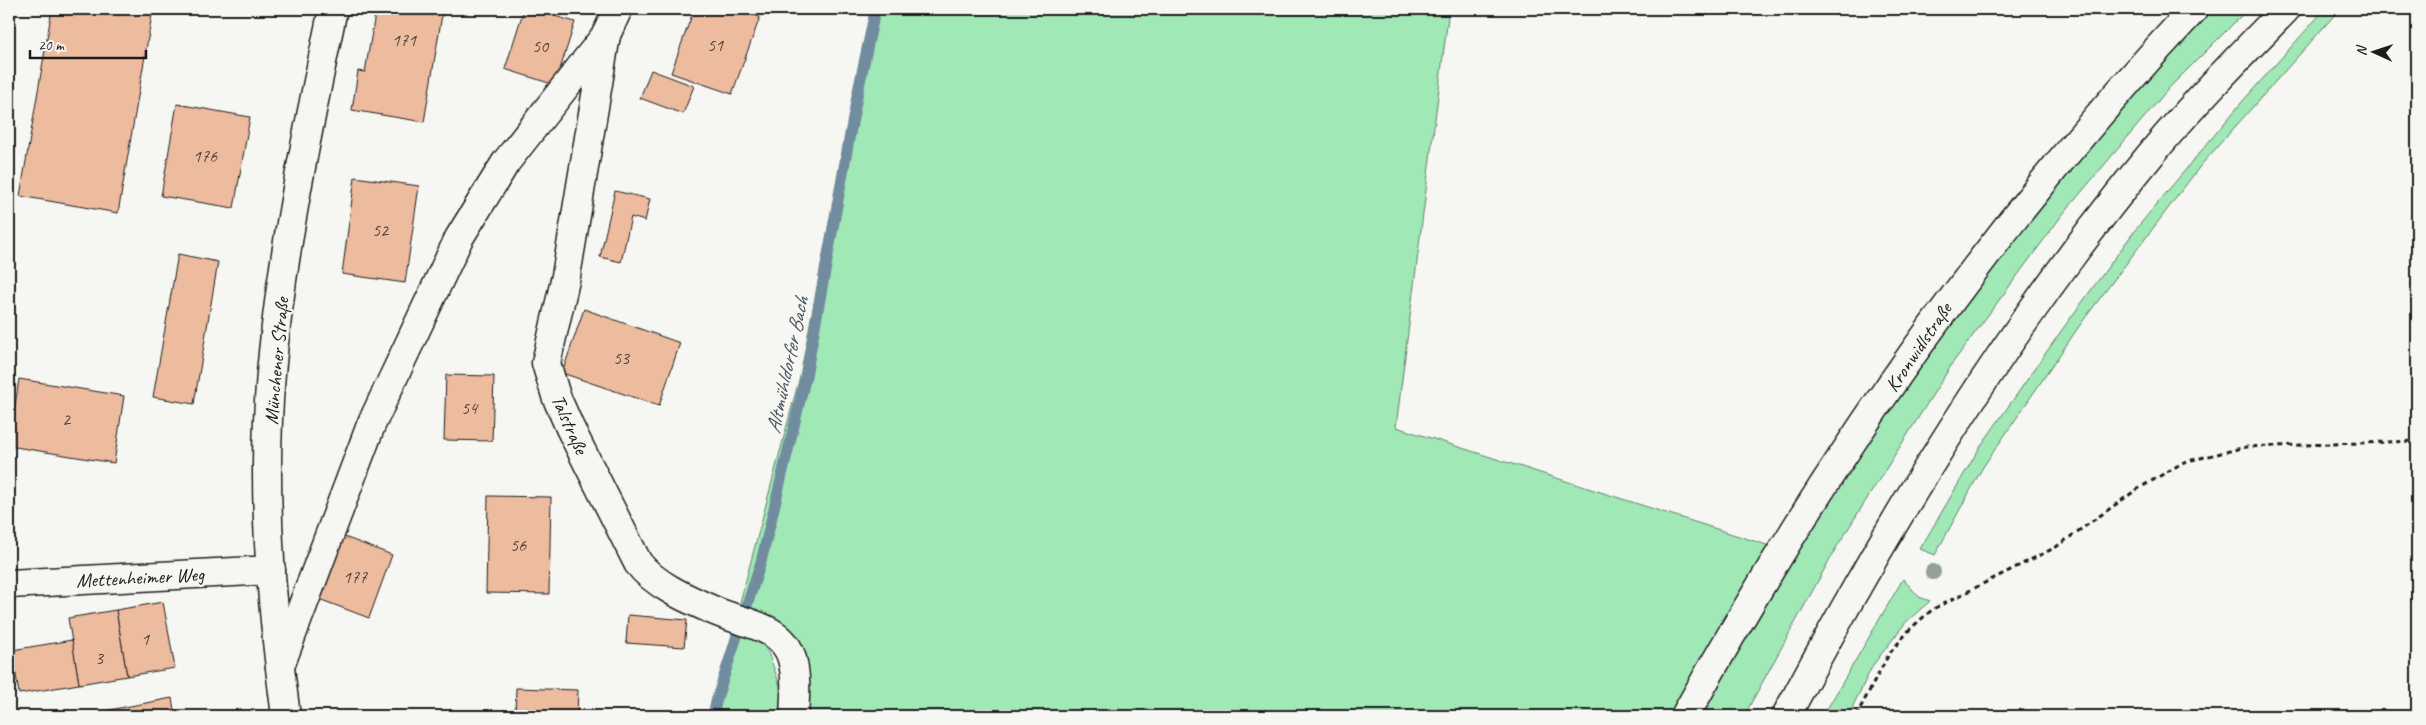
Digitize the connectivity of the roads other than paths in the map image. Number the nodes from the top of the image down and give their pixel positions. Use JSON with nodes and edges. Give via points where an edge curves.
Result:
{"nodes":[{"id":1,"x":333,"y":9,"type":"edge"},
{"id":2,"x":618,"y":9,"type":"edge"},
{"id":3,"x":2194,"y":9,"type":"edge"},
{"id":4,"x":2286,"y":9,"type":"edge"},
{"id":5,"x":606,"y":35,"type":"junction"},
{"id":6,"x":271,"y":570,"type":"junction"},
{"id":7,"x":9,"y":584,"type":"edge"},
{"id":8,"x":280,"y":666,"type":"junction"},
{"id":9,"x":286,"y":716,"type":"edge"},
{"id":10,"x":794,"y":716,"type":"edge"},
{"id":11,"x":1685,"y":716,"type":"edge"},
{"id":12,"x":1786,"y":716,"type":"edge"}],
"edges":[{"from":1,"to":6,"type":"street","name":"Münchener Straße","via":[[306,136],[271,374],[267,496]]},
{"from":2,"to":5,"type":"street","name":"Talstraße"},
{"from":3,"to":11,"type":"street","name":"Kronwidlstraße","via":[[2144,62],[1950,299],[1835,468],[1729,638]]},
{"from":4,"to":12,"type":"street","via":[[2153,152],[2071,257],[1994,366],[1913,491],[1843,609]]},
{"from":5,"to":8,"type":"street","name":"Talstraße","via":[[506,162],[459,238],[371,425]]},
{"from":5,"to":10,"type":"street","name":"Talstraße","via":[[566,276],[546,363],[570,428],[638,563],[649,577],[716,612],[761,627],[776,637],[792,659]]},
{"from":6,"to":7,"type":"street","name":"Mettenheimer Weg"},
{"from":6,"to":8,"type":"street","name":"Münchener Straße"},
{"from":8,"to":9,"type":"street","name":"Münchener Straße"}]}
